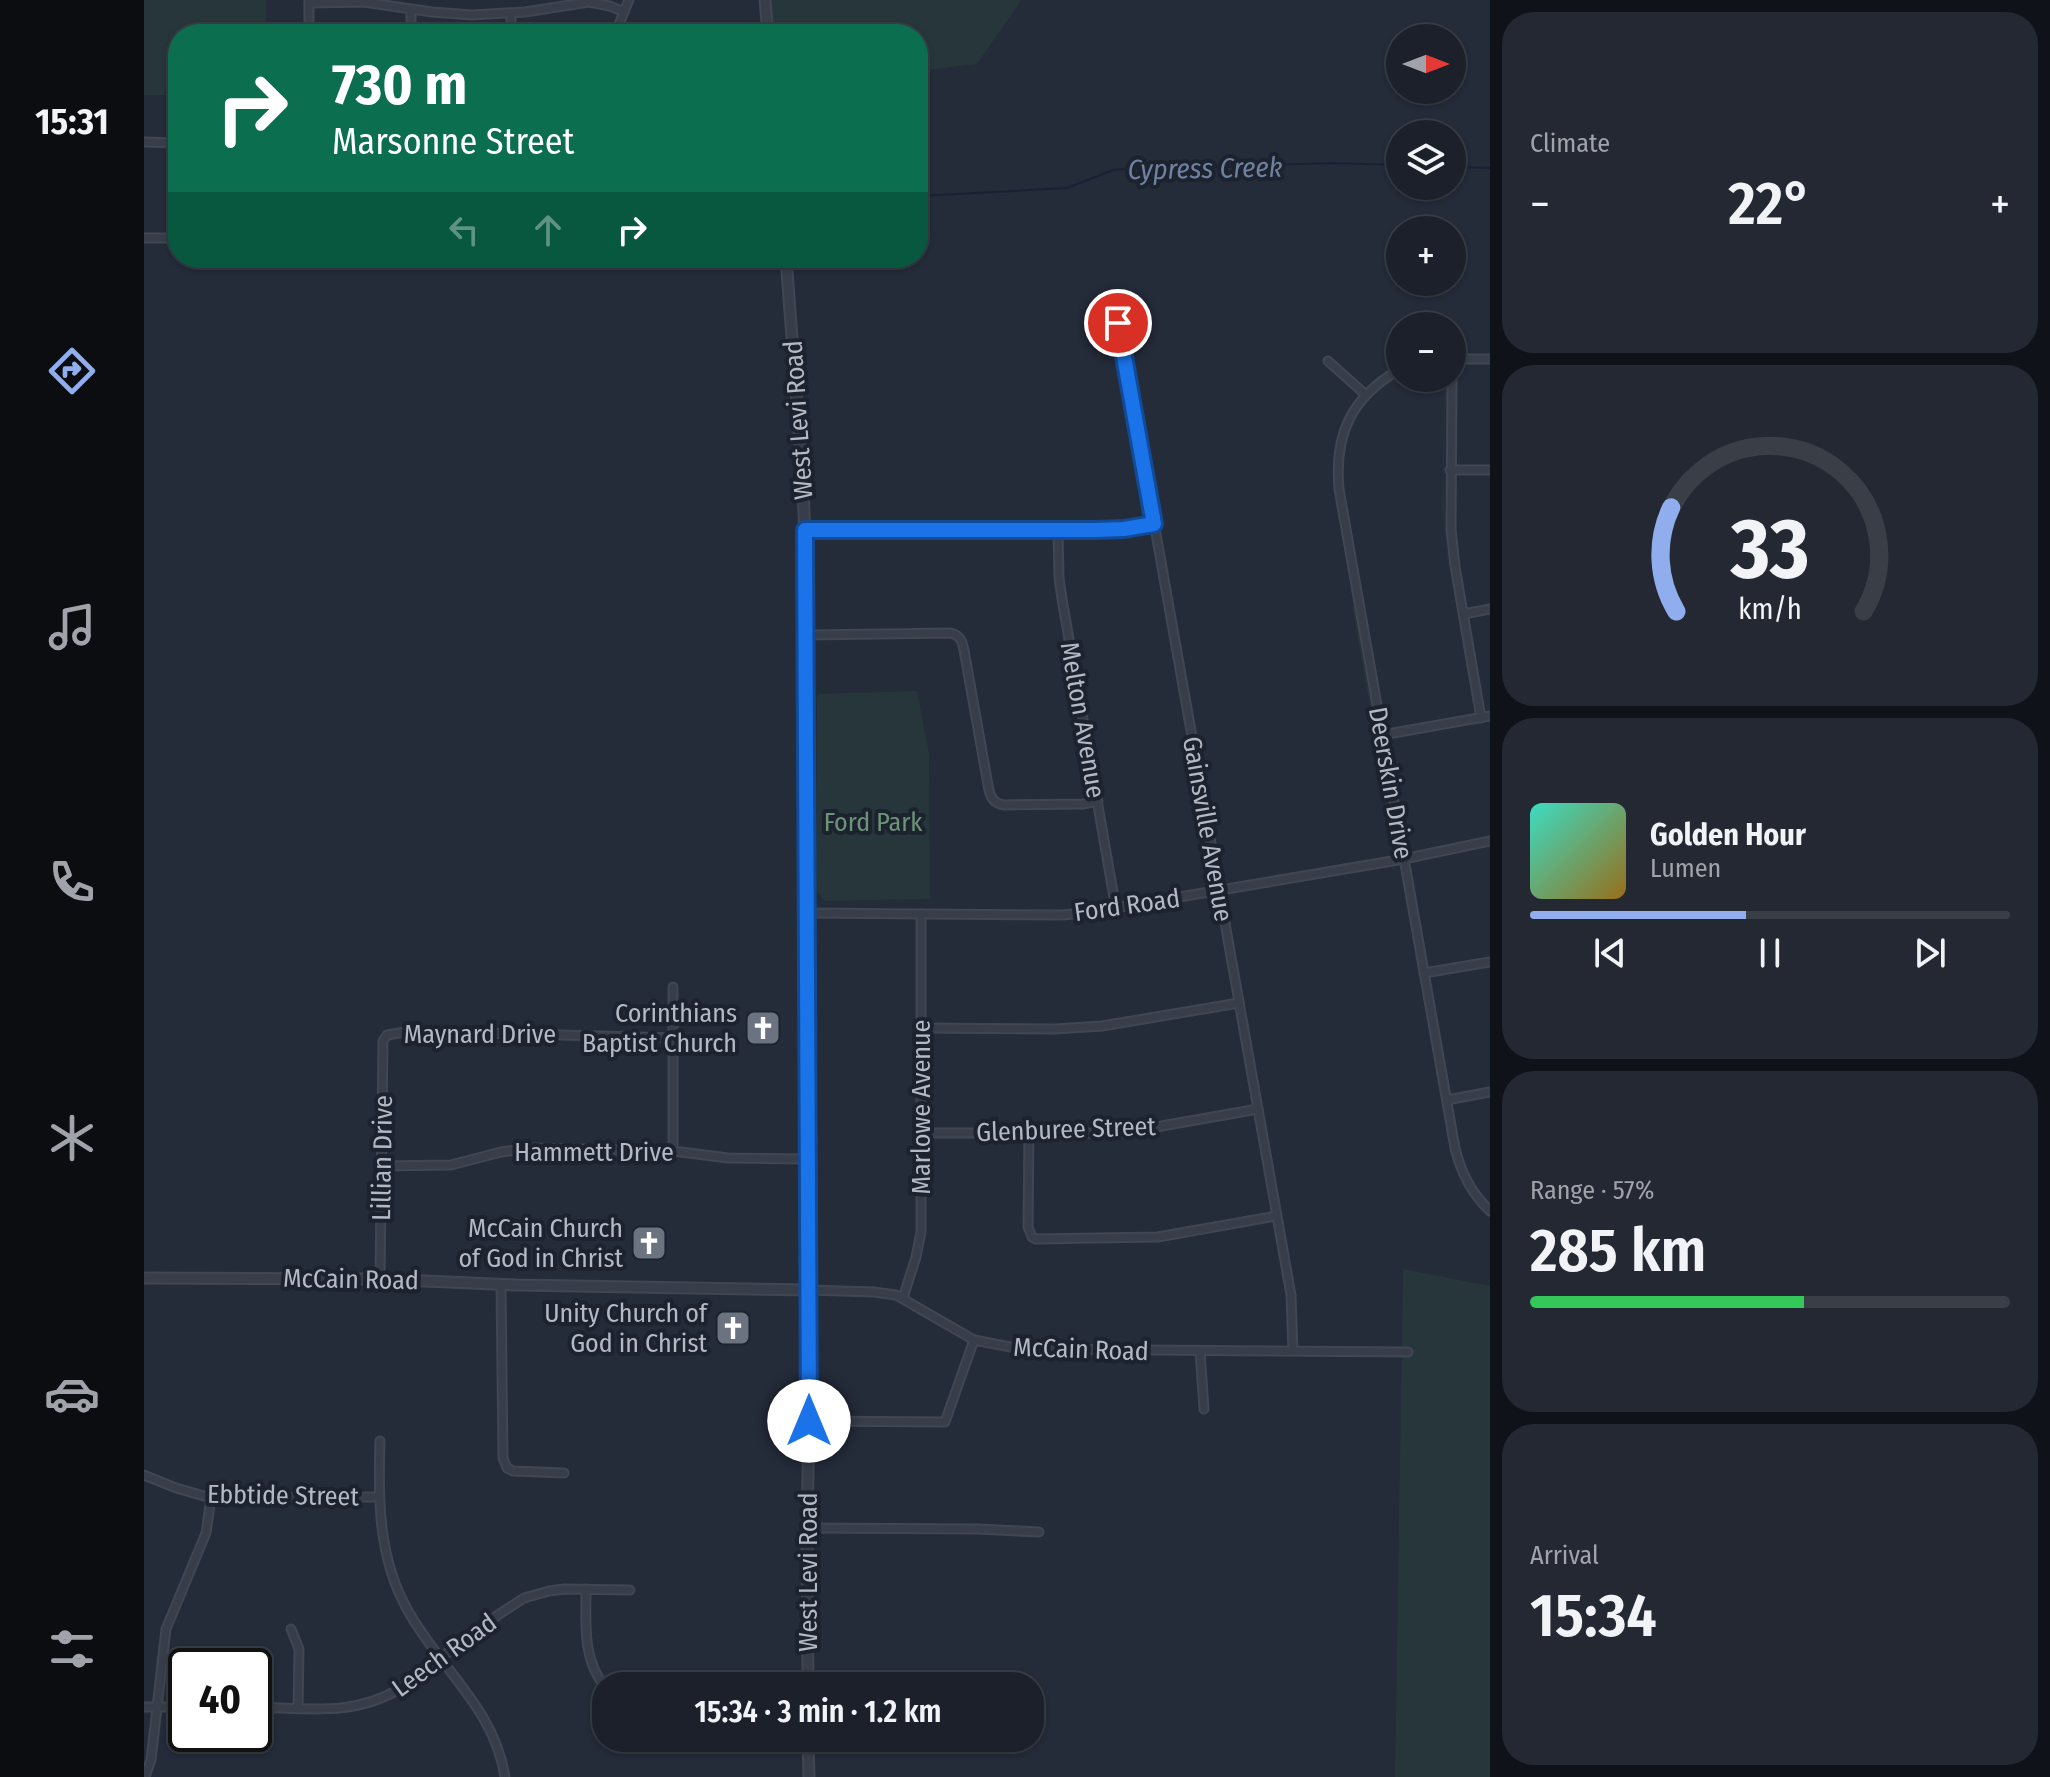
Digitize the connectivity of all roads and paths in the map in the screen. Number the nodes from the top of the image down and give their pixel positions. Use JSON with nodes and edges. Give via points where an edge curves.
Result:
{"nodes":[{"id":1,"x":629,"y":0,"type":"edge"},
{"id":2,"x":765,"y":0,"type":"edge"},
{"id":3,"x":309,"y":2,"type":"edge"},
{"id":4,"x":411,"y":9,"type":"junction"},
{"id":5,"x":624,"y":12,"type":"junction"},
{"id":6,"x":511,"y":13,"type":"junction"},
{"id":7,"x":309,"y":24,"type":"edge"},
{"id":8,"x":411,"y":24,"type":"edge"},
{"id":9,"x":511,"y":24,"type":"edge"},
{"id":10,"x":619,"y":24,"type":"edge"},
{"id":11,"x":767,"y":24,"type":"edge"},
{"id":12,"x":144,"y":142,"type":"edge"},
{"id":13,"x":168,"y":143,"type":"edge"},
{"id":14,"x":144,"y":238,"type":"edge"},
{"id":15,"x":168,"y":238,"type":"edge"},
{"id":16,"x":787,"y":268,"type":"edge"},
{"id":17,"x":1116,"y":308,"type":"dead end"},
{"id":18,"x":1466,"y":359,"type":"edge"},
{"id":19,"x":1490,"y":359,"type":"edge"},
{"id":20,"x":1328,"y":361,"type":"dead end"},
{"id":21,"x":1386,"y":380,"type":"edge"},
{"id":22,"x":1452,"y":392,"type":"edge"},
{"id":23,"x":1366,"y":395,"type":"junction"},
{"id":24,"x":1450,"y":470,"type":"junction"},
{"id":25,"x":1490,"y":470,"type":"edge"},
{"id":26,"x":1154,"y":524,"type":"junction"},
{"id":27,"x":805,"y":530,"type":"junction"},
{"id":28,"x":1058,"y":530,"type":"junction"},
{"id":29,"x":1490,"y":609,"type":"edge"},
{"id":30,"x":1464,"y":614,"type":"junction"},
{"id":31,"x":807,"y":635,"type":"junction"},
{"id":32,"x":1486,"y":717,"type":"edge"},
{"id":33,"x":1382,"y":735,"type":"junction"},
{"id":34,"x":1098,"y":801,"type":"junction"},
{"id":35,"x":1490,"y":841,"type":"edge"},
{"id":36,"x":1404,"y":859,"type":"junction"},
{"id":37,"x":1219,"y":891,"type":"junction"},
{"id":38,"x":1116,"y":909,"type":"junction"},
{"id":39,"x":808,"y":913,"type":"junction"},
{"id":40,"x":921,"y":914,"type":"junction"},
{"id":41,"x":1490,"y":962,"type":"edge"},
{"id":42,"x":1424,"y":973,"type":"junction"},
{"id":43,"x":673,"y":987,"type":"dead end"},
{"id":44,"x":1239,"y":1003,"type":"junction"},
{"id":45,"x":921,"y":1028,"type":"junction"},
{"id":46,"x":385,"y":1037,"type":"joint"},
{"id":47,"x":672,"y":1038,"type":"junction"},
{"id":48,"x":1490,"y":1092,"type":"edge"},
{"id":49,"x":1447,"y":1100,"type":"junction"},
{"id":50,"x":1258,"y":1109,"type":"junction"},
{"id":51,"x":921,"y":1133,"type":"junction"},
{"id":52,"x":1029,"y":1134,"type":"junction"},
{"id":53,"x":673,"y":1151,"type":"junction"},
{"id":54,"x":808,"y":1159,"type":"junction"},
{"id":55,"x":382,"y":1166,"type":"junction"},
{"id":56,"x":1490,"y":1211,"type":"edge"},
{"id":57,"x":1276,"y":1216,"type":"junction"},
{"id":58,"x":144,"y":1278,"type":"edge"},
{"id":59,"x":380,"y":1279,"type":"junction"},
{"id":60,"x":501,"y":1284,"type":"junction"},
{"id":61,"x":808,"y":1290,"type":"junction"},
{"id":62,"x":903,"y":1298,"type":"junction"},
{"id":63,"x":974,"y":1340,"type":"junction"},
{"id":64,"x":1200,"y":1351,"type":"junction"},
{"id":65,"x":1293,"y":1351,"type":"junction"},
{"id":66,"x":1408,"y":1352,"type":"dead end"},
{"id":67,"x":1204,"y":1409,"type":"dead end"},
{"id":68,"x":809,"y":1421,"type":"junction"},
{"id":69,"x":380,"y":1441,"type":"dead end"},
{"id":70,"x":564,"y":1473,"type":"dead end"},
{"id":71,"x":144,"y":1475,"type":"edge"},
{"id":72,"x":378,"y":1497,"type":"junction"},
{"id":73,"x":211,"y":1498,"type":"junction"},
{"id":74,"x":807,"y":1528,"type":"junction"},
{"id":75,"x":1039,"y":1532,"type":"dead end"},
{"id":76,"x":586,"y":1589,"type":"junction"},
{"id":77,"x":630,"y":1590,"type":"dead end"},
{"id":78,"x":291,"y":1629,"type":"dead end"},
{"id":79,"x":440,"y":1658,"type":"junction"},
{"id":80,"x":595,"y":1672,"type":"edge"},
{"id":81,"x":808,"y":1672,"type":"edge"},
{"id":82,"x":144,"y":1707,"type":"edge"},
{"id":83,"x":157,"y":1707,"type":"junction"},
{"id":84,"x":168,"y":1707,"type":"edge"},
{"id":85,"x":272,"y":1707,"type":"edge"},
{"id":86,"x":298,"y":1708,"type":"junction"},
{"id":87,"x":808,"y":1752,"type":"edge"},
{"id":88,"x":145,"y":1777,"type":"edge"},
{"id":89,"x":505,"y":1777,"type":"edge"},
{"id":90,"x":809,"y":1777,"type":"edge"}],
"edges":[{"from":1,"to":5,"type":"street"},
{"from":2,"to":11,"type":"street"},
{"from":3,"to":4,"type":"street"},
{"from":3,"to":7,"type":"street"},
{"from":4,"to":6,"type":"street"},
{"from":4,"to":8,"type":"street"},
{"from":5,"to":6,"type":"street","via":[[589,2]]},
{"from":5,"to":10,"type":"street"},
{"from":6,"to":9,"type":"street"},
{"from":12,"to":13,"type":"street"},
{"from":14,"to":15,"type":"street"},
{"from":16,"to":27,"type":"street","name":"West Levi Road"},
{"from":17,"to":26,"type":"street","name":"Gainsville Avenue"},
{"from":18,"to":19,"type":"street"},
{"from":20,"to":23,"type":"street"},
{"from":21,"to":23,"type":"street","name":"Deerskin Drive"},
{"from":22,"to":24,"type":"street"},
{"from":23,"to":33,"type":"street","name":"Deerskin Drive","via":[[1343,433],[1338,473]]},
{"from":24,"to":25,"type":"street"},
{"from":24,"to":30,"type":"street","via":[[1452,542]]},
{"from":26,"to":28,"type":"street"},
{"from":26,"to":37,"type":"street","name":"Gainsville Avenue"},
{"from":27,"to":28,"type":"street"},
{"from":27,"to":31,"type":"street","name":"West Levi Road"},
{"from":28,"to":34,"type":"street","name":"Melton Avenue","via":[[1060,587]]},
{"from":29,"to":30,"type":"street"},
{"from":30,"to":32,"type":"street"},
{"from":31,"to":34,"type":"street","via":[[957,635],[963,642],[992,800],[1004,805]]},
{"from":31,"to":39,"type":"street","name":"West Levi Road"},
{"from":32,"to":33,"type":"street"},
{"from":33,"to":36,"type":"street","name":"Deerskin Drive"},
{"from":34,"to":38,"type":"street","name":"Melton Avenue"},
{"from":35,"to":36,"type":"street","name":"Ford Road"},
{"from":36,"to":37,"type":"street","name":"Ford Road"},
{"from":36,"to":42,"type":"street","name":"Deerskin Drive"},
{"from":37,"to":38,"type":"street","name":"Ford Road"},
{"from":37,"to":44,"type":"street","name":"Gainsville Avenue"},
{"from":38,"to":40,"type":"street","name":"Ford Road","via":[[1063,915]]},
{"from":39,"to":40,"type":"street","name":"Ford Road"},
{"from":39,"to":54,"type":"street","name":"West Levi Road"},
{"from":40,"to":45,"type":"street","name":"Marlowe Avenue"},
{"from":41,"to":42,"type":"street"},
{"from":42,"to":49,"type":"street","name":"Deerskin Drive"},
{"from":43,"to":47,"type":"street"},
{"from":44,"to":45,"type":"street","via":[[1102,1026]]},
{"from":44,"to":50,"type":"street","name":"Gainsville Avenue"},
{"from":45,"to":51,"type":"street","name":"Marlowe Avenue"},
{"from":46,"to":47,"type":"street","name":"Maynard Drive","via":[[412,1031]]},
{"from":46,"to":55,"type":"street","name":"Lillian Drive"},
{"from":47,"to":53,"type":"street"},
{"from":48,"to":49,"type":"street"},
{"from":49,"to":56,"type":"street","name":"Deerskin Drive","via":[[1462,1171]]},
{"from":50,"to":52,"type":"street","name":"Glenburee Street","via":[[1120,1133]]},
{"from":50,"to":57,"type":"street","name":"Gainsville Avenue"},
{"from":51,"to":52,"type":"street","name":"Glenburee Street"},
{"from":51,"to":62,"type":"street","name":"Marlowe Avenue","via":[[921,1232]]},
{"from":52,"to":57,"type":"street","via":[[1028,1227],[1036,1239],[1161,1237]]},
{"from":53,"to":54,"type":"street","name":"Hammett Drive"},
{"from":53,"to":55,"type":"street","name":"Hammett Drive","via":[[523,1149],[445,1166]]},
{"from":54,"to":61,"type":"street","name":"West Levi Road"},
{"from":55,"to":59,"type":"street","name":"Lillian Drive"},
{"from":57,"to":65,"type":"street","name":"Gainsville Avenue","via":[[1292,1304]]},
{"from":58,"to":59,"type":"street","name":"McCain Road"},
{"from":59,"to":60,"type":"street","name":"McCain Road"},
{"from":60,"to":61,"type":"street","name":"McCain Road"},
{"from":60,"to":70,"type":"street","via":[[503,1458],[513,1471]]},
{"from":61,"to":62,"type":"street","name":"McCain Road","via":[[884,1292]]},
{"from":61,"to":68,"type":"street","name":"West Levi Road"},
{"from":62,"to":63,"type":"street","name":"McCain Road"},
{"from":63,"to":64,"type":"street","name":"McCain Road","via":[[1021,1349]]},
{"from":63,"to":68,"type":"street","via":[[945,1422]]},
{"from":64,"to":65,"type":"street","name":"McCain Road"},
{"from":64,"to":67,"type":"street"},
{"from":65,"to":66,"type":"street","name":"McCain Road"},
{"from":68,"to":74,"type":"street","name":"West Levi Road"},
{"from":69,"to":72,"type":"street"},
{"from":71,"to":73,"type":"street","name":"Ebbtide Street"},
{"from":72,"to":73,"type":"street","name":"Ebbtide Street"},
{"from":72,"to":79,"type":"street","via":[[395,1583]]},
{"from":73,"to":83,"type":"street","via":[[206,1533],[166,1629]]},
{"from":74,"to":75,"type":"street"},
{"from":74,"to":81,"type":"street","name":"West Levi Road"},
{"from":76,"to":77,"type":"street","name":"Leech Road"},
{"from":76,"to":79,"type":"street","name":"Leech Road","via":[[524,1598]]},
{"from":76,"to":80,"type":"street","via":[[587,1649]]},
{"from":78,"to":86,"type":"street","via":[[299,1649]]},
{"from":79,"to":86,"type":"street","name":"Leech Road","via":[[374,1702]]},
{"from":79,"to":89,"type":"street","via":[[485,1718]]},
{"from":82,"to":83,"type":"street"},
{"from":83,"to":84,"type":"street"},
{"from":83,"to":88,"type":"street"},
{"from":85,"to":86,"type":"street","name":"Leech Road"},
{"from":87,"to":90,"type":"street"}]}
